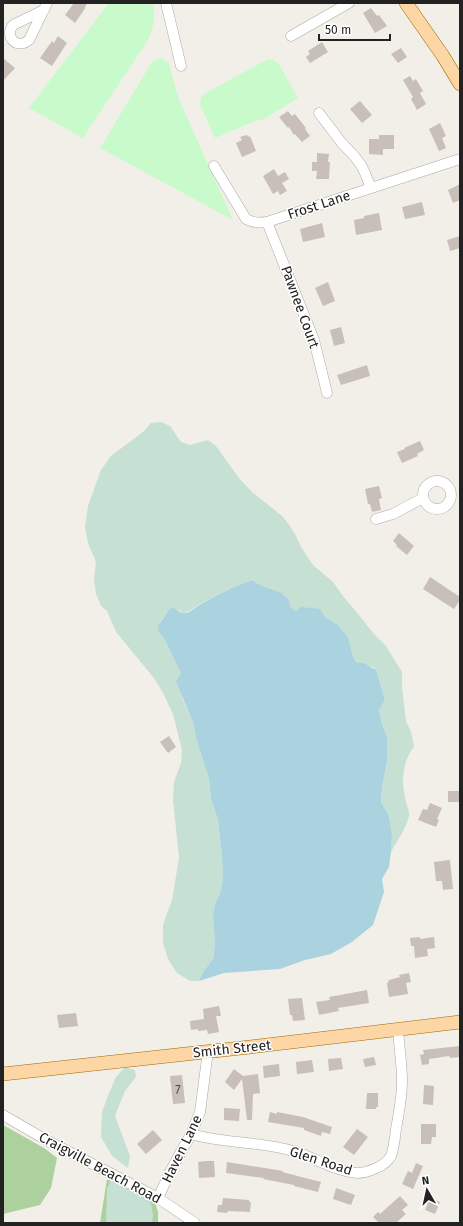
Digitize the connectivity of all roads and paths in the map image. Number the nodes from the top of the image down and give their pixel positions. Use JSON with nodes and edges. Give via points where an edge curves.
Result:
{"nodes":[{"id":1,"x":166,"y":3,"type":"edge"},
{"id":2,"x":349,"y":3,"type":"edge"},
{"id":3,"x":406,"y":3,"type":"edge"},
{"id":4,"x":291,"y":36,"type":"dead end"},
{"id":5,"x":181,"y":66,"type":"dead end"},
{"id":6,"x":459,"y":79,"type":"edge"},
{"id":7,"x":320,"y":112,"type":"dead end"},
{"id":8,"x":460,"y":159,"type":"edge"},
{"id":9,"x":214,"y":166,"type":"dead end"},
{"id":10,"x":371,"y":188,"type":"junction"},
{"id":11,"x":267,"y":222,"type":"junction"},
{"id":12,"x":327,"y":393,"type":"dead end"},
{"id":13,"x":455,"y":489,"type":"edge"},
{"id":14,"x":423,"y":498,"type":"junction"},
{"id":15,"x":376,"y":519,"type":"dead end"},
{"id":16,"x":460,"y":1022,"type":"edge"},
{"id":17,"x":398,"y":1029,"type":"junction"},
{"id":18,"x":208,"y":1051,"type":"junction"},
{"id":19,"x":3,"y":1074,"type":"edge"},
{"id":20,"x":3,"y":1115,"type":"edge"},
{"id":21,"x":191,"y":1134,"type":"junction"},
{"id":22,"x":158,"y":1198,"type":"junction"},
{"id":23,"x":195,"y":1223,"type":"edge"}],
"edges":[{"from":1,"to":5,"type":"street"},
{"from":2,"to":4,"type":"street"},
{"from":3,"to":6,"type":"main road"},
{"from":7,"to":10,"type":"street","via":[[361,165]]},
{"from":8,"to":10,"type":"street","name":"Frost Lane"},
{"from":9,"to":11,"type":"street","via":[[246,219],[258,223]]},
{"from":10,"to":11,"type":"street","name":"Frost Lane"},
{"from":11,"to":12,"type":"street","name":"Pawnee Court","via":[[314,340]]},
{"from":13,"to":14,"type":"street","via":[[443,482],[434,481],[425,488]]},
{"from":13,"to":14,"type":"street","via":[[451,500],[442,508],[429,507]]},
{"from":14,"to":15,"type":"street","via":[[393,514]]},
{"from":16,"to":17,"type":"main road","name":"Smith Street"},
{"from":17,"to":18,"type":"main road","name":"Smith Street"},
{"from":17,"to":21,"type":"street","name":"Glen Road","via":[[402,1081],[394,1145],[390,1157],[372,1170],[357,1173],[292,1150],[247,1142],[208,1139]]},
{"from":18,"to":19,"type":"main road","name":"Smith Street"},
{"from":18,"to":21,"type":"street","name":"Haven Lane","via":[[200,1112]]},
{"from":20,"to":22,"type":"street","name":"Craigville Beach Road"},
{"from":21,"to":22,"type":"street","name":"Haven Lane"},
{"from":22,"to":23,"type":"street","name":"Craigville Beach Road"}]}
